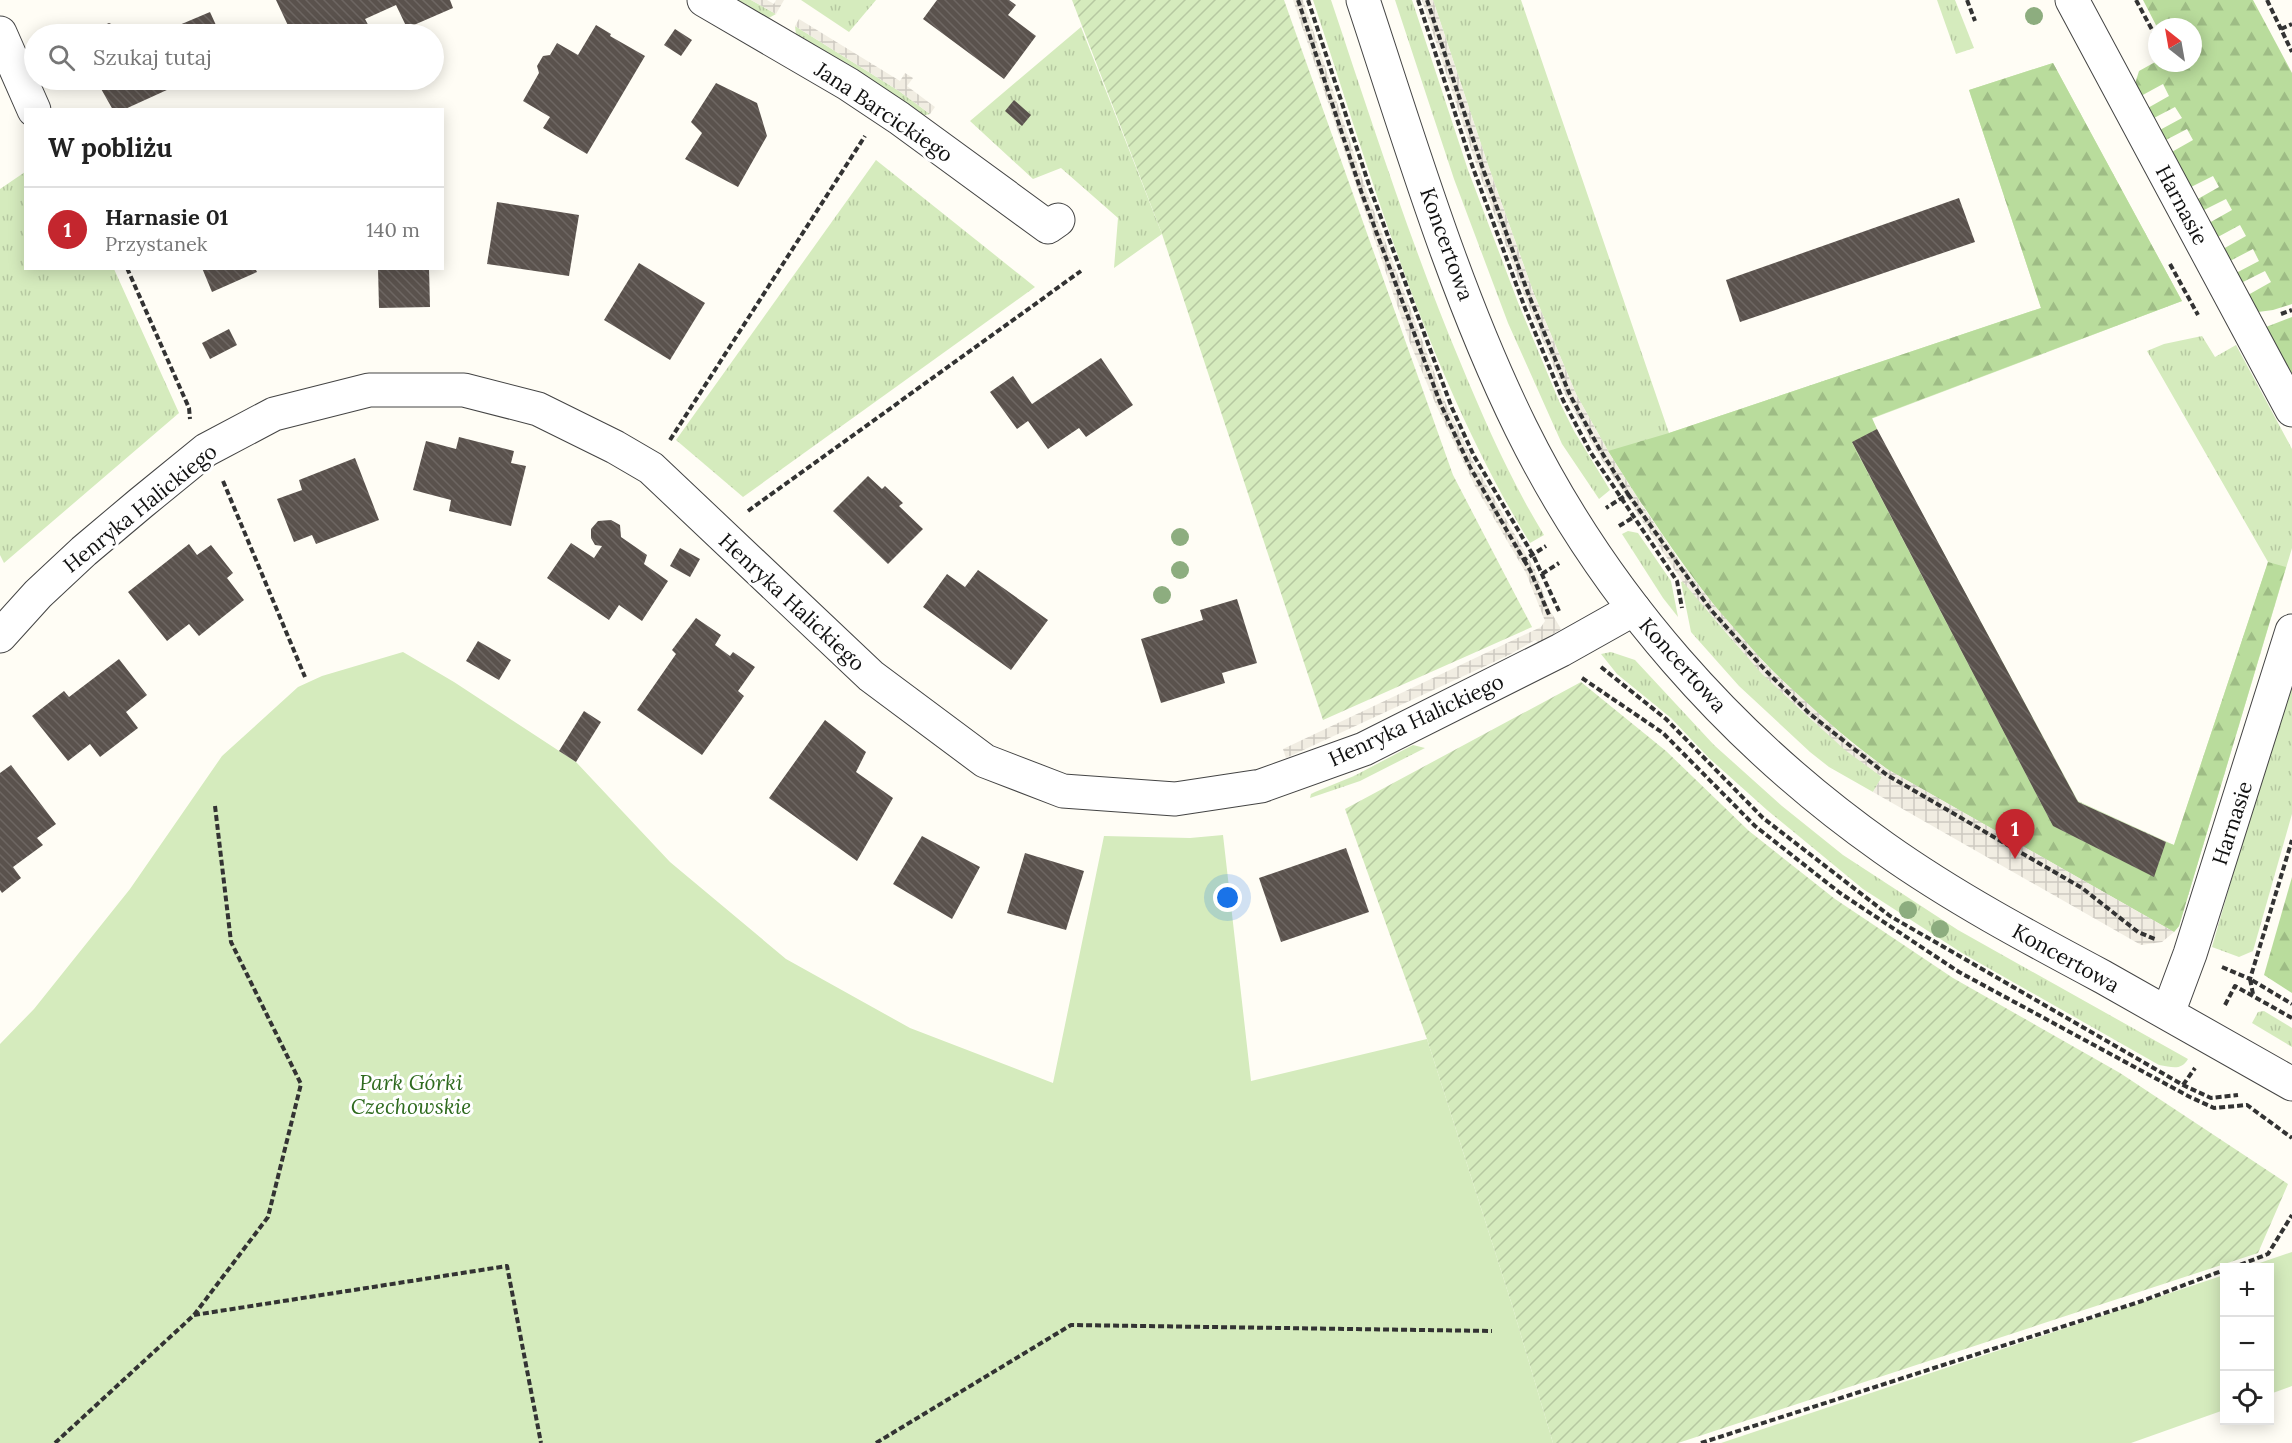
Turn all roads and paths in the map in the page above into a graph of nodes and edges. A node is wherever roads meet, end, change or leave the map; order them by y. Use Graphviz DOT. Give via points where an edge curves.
graph roads {
  1 [pos="704,0"];
  2 [pos="1308,0"];
  3 [pos="1363,0"];
  4 [pos="1418,0"];
  5 [pos="1967,0"];
  6 [pos="2072,0"];
  7 [pos="2136,0"];
  8 [pos="2267,0"];
  9 [pos="1975,21"];
  10 [pos="2148,22"];
  11 [pos="2292,24"];
  12 [pos="2281,29"];
  13 [pos="0,33"];
  14 [pos="2292,52"];
  15 [pos="24,87"];
  16 [pos="25,90"];
  17 [pos="33,108"];
  18 [pos="869,130"];
  19 [pos="1058,220"];
  20 [pos="128,270"];
  21 [pos="1081,271"];
  22 [pos="2292,410"];
  23 [pos="191,425"];
  24 [pos="651,468"];
  25 [pos="219,472"];
  26 [pos="1629,494"];
  27 [pos="743,514"];
  28 [pos="1634,517"];
  29 [pos="1524,560"];
  30 [pos="1542,574"];
  31 [pos="1634,609"];
  32 [pos="1552,623"];
  33 [pos="2292,631"];
  34 [pos="0,636"];
  35 [pos="1578,675"];
  36 [pos="305,677"];
  37 [pos="215,806"];
  38 [pos="2292,840"];
  39 [pos="2190,954"];
  40 [pos="2250,979"];
  41 [pos="2254,995"];
  42 [pos="2292,1004"];
  43 [pos="2168,1013"];
  44 [pos="2292,1084"];
  45 [pos="2292,1138"];
  46 [pos="2292,1215"];
  47 [pos="2245,1263"];
  48 [pos="2220,1272"];
  49 [pos="194,1315"];
  50 [pos="1492,1331"];
  51 [pos="55,1443"];
  52 [pos="541,1443"];
  53 [pos="876,1443"];
  54 [pos="1701,1443"];
  1 -- 19 [label="street, Jana Barcickiego" via="848,84 1048,227"];
  2 -- 30 [label="path" via="1370,188 1452,408 1474,456"];
  3 -- 31 [label="street, Koncertowa" via="1419,170 1502,386 1562,503"];
  4 -- 28 [label="path" via="1473,168 1543,353 1591,453"];
  5 -- 9 [label="path"];
  6 -- 22 [label="street, Harnasie"];
  7 -- 10 [label="path"];
  8 -- 12 [label="path"];
  11 -- 12 [label="path"];
  12 -- 14 [label="path"];
  13 -- 15 [label="street"];
  16 -- 17 [label="street"];
  18 -- 24 [label="path"];
  20 -- 23 [label="path" via="189,408"];
  21 -- 27 [label="path"];
  24 -- 31 [label="street, Henryka Halickiego" via="871,676 985,761 1063,791 1175,799 1262,786 1364,749"];
  24 -- 34 [label="street, Henryka Halickiego" via="538,409 464,390 369,390 274,414 206,450 84,550"];
  25 -- 36 [label="path"];
  26 -- 39 [label="path" via="1711,610 1766,671 1825,727 1887,775 2082,888 2138,932"];
  29 -- 32 [label="path"];
  31 -- 43 [label="street, Koncertowa" via="1674,659 1754,742 1848,821 1928,878"];
  33 -- 39 [label="street, Harnasie"];
  35 -- 45 [label="path" via="1664,734 1755,826 1806,866 1959,972 2190,1097 2214,1108 2247,1105"];
  37 -- 49 [label="path" via="231,942 301,1084 268,1218"];
  38 -- 40 [label="path"];
  39 -- 40 [label="path"];
  39 -- 43 [label="street, Harnasie"];
  40 -- 41 [label="path"];
  40 -- 42 [label="path"];
  43 -- 44 [label="street, Koncertowa"];
  46 -- 47 [label="path" via="2268,1254"];
  48 -- 54 [label="path" via="2142,1301"];
  49 -- 51 [label="path"];
  49 -- 52 [label="path" via="507,1266"];
  50 -- 53 [label="path" via="1071,1325"];
}
